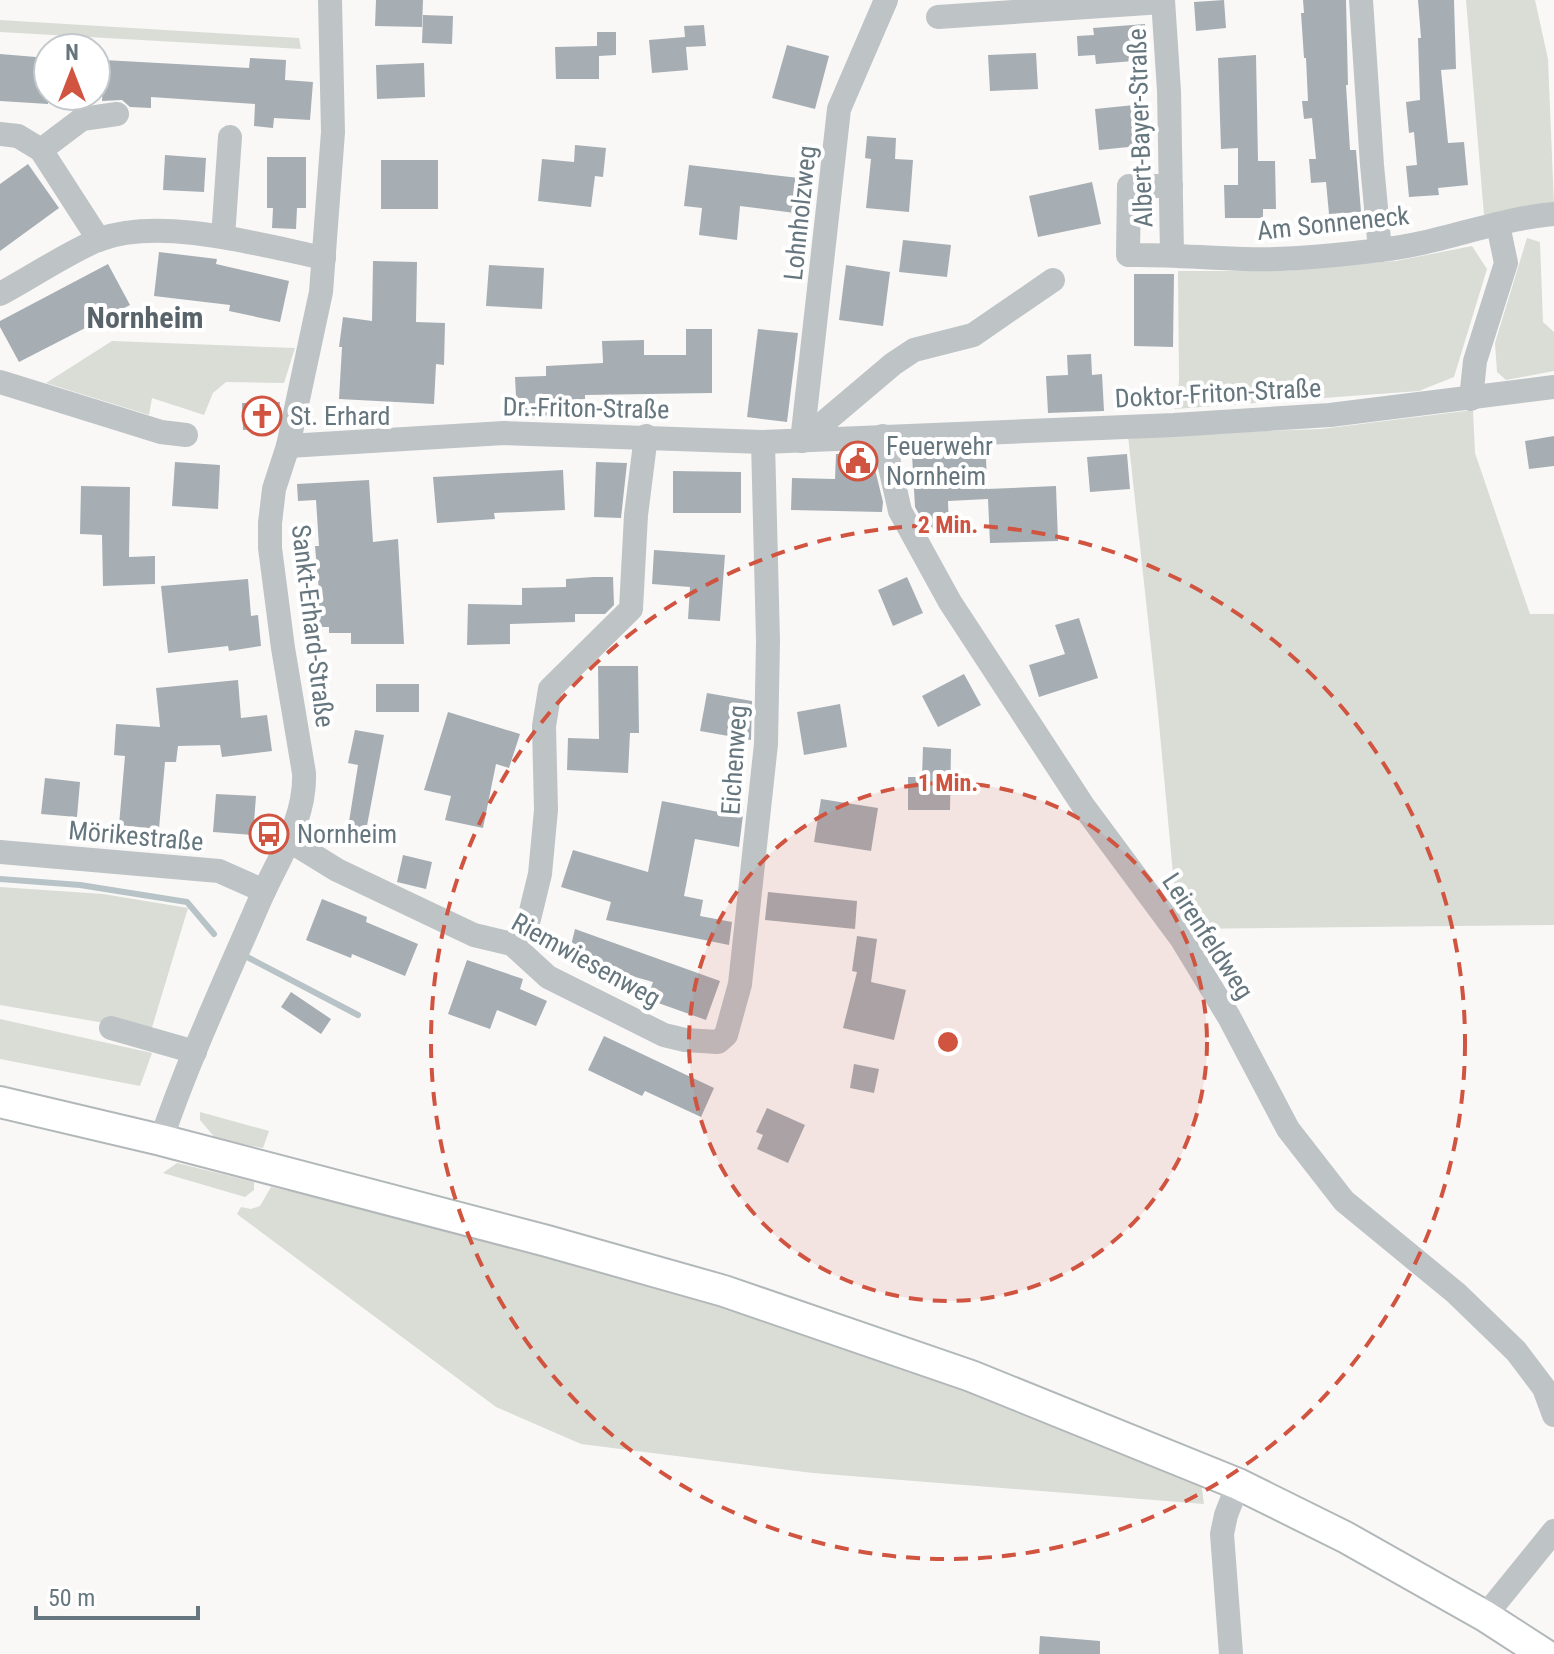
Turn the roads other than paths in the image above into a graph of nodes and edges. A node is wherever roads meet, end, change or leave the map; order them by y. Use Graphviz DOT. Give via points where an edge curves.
graph roads {
  1 [pos="330,0"];
  2 [pos="886,0"];
  3 [pos="1361,0"];
  4 [pos="1163,1"];
  5 [pos="938,17"];
  6 [pos="117,114"];
  7 [pos="0,134"];
  8 [pos="230,137"];
  9 [pos="41,150"];
  10 [pos="1171,186"];
  11 [pos="1554,214"];
  12 [pos="1498,225"];
  13 [pos="223,237"];
  14 [pos="99,240"];
  15 [pos="1380,250"];
  16 [pos="1172,254"];
  17 [pos="324,258"];
  18 [pos="1053,280"];
  19 [pos="0,294"];
  20 [pos="0,382"];
  21 [pos="1554,387"];
  22 [pos="1471,399"];
  23 [pos="186,435"];
  24 [pos="646,436"];
  25 [pos="883,436"];
  26 [pos="802,441"];
  27 [pos="763,442"];
  28 [pos="288,446"];
  29 [pos="290,841"];
  30 [pos="0,852"];
  31 [pos="264,891"];
  32 [pos="512,944"];
  33 [pos="111,1028"];
  34 [pos="685,1040"];
  35 [pos="195,1052"];
  36 [pos="0,1102"];
  37 [pos="161,1140"];
  38 [pos="1554,1415"];
  39 [pos="1238,1484"];
  40 [pos="1554,1531"];
  41 [pos="1485,1616"];
  42 [pos="1231,1654"];
  43 [pos="1544,1654"];
  1 -- 17 [label="street, Sankt-Erhard-Straße" via="333,132"];
  2 -- 26 [label="street, Lohnholzweg" via="839,109"];
  3 -- 15 [label="street"];
  4 -- 5 [label="street"];
  4 -- 10 [label="street, Albert-Bayer-Straße"];
  6 -- 9 [label="street" via="82,119"];
  7 -- 9 [label="street" via="18,136"];
  8 -- 13 [label="street"];
  9 -- 14 [label="street"];
  10 -- 16 [label="street, Albert-Bayer-Straße"];
  10 -- 16 [label="street, Am Sonneneck" via="1129,186 1128,255"];
  11 -- 12 [label="street, Am Sonneneck"];
  12 -- 15 [label="street, Am Sonneneck"];
  12 -- 22 [label="street" via="1506,263 1475,361"];
  13 -- 14 [label="street" via="158,229"];
  13 -- 17 [label="street"];
  14 -- 19 [label="street"];
  15 -- 16 [label="street, Am Sonneneck" via="1247,260"];
  17 -- 28 [label="street, Sankt-Erhard-Straße"];
  18 -- 26 [label="street" via="973,335 914,350"];
  20 -- 23 [label="street"];
  21 -- 22 [label="street, Doktor-Friton-Straße"];
  22 -- 25 [label="street, Doktor-Friton-Straße" via="1174,425"];
  24 -- 27 [label="street, Dr.-Friton-Straße"];
  24 -- 28 [label="street, Dr.-Friton-Straße" via="504,433"];
  24 -- 32 [label="street" via="631,609 550,689 540,874 529,919"];
  25 -- 26 [label="street, Dr.-Friton-Straße"];
  25 -- 38 [label="street, Leirenfeldweg" via="900,511 950,602 1084,807 1181,938 1288,1129 1344,1201 1456,1293 1516,1351 1544,1388"];
  26 -- 27 [label="street, Dr.-Friton-Straße"];
  27 -- 34 [label="street, Eichenweg" via="766,744 740,984 726,1035 718,1042"];
  28 -- 29 [label="street, Sankt-Erhard-Straße" via="274,489 270,548 304,773"];
  29 -- 31 [label="street, Sankt-Erhard-Straße"];
  29 -- 32 [label="street, Riemwiesenweg" via="337,870 474,935"];
  30 -- 31 [label="street, Mörikestraße" via="219,871"];
  31 -- 35 [label="street, Sankt-Erhard-Straße"];
  32 -- 34 [label="street, Riemwiesenweg" via="548,977 664,1035"];
  33 -- 35 [label="street"];
  35 -- 37 [label="street, Sankt-Erhard-Straße"];
  36 -- 37 [label="main road"];
  37 -- 39 [label="main road" via="724,1291 971,1376"];
  39 -- 41 [label="main road"];
  39 -- 42 [label="street" via="1222,1534"];
  40 -- 41 [label="street"];
  41 -- 43 [label="main road"];
}
